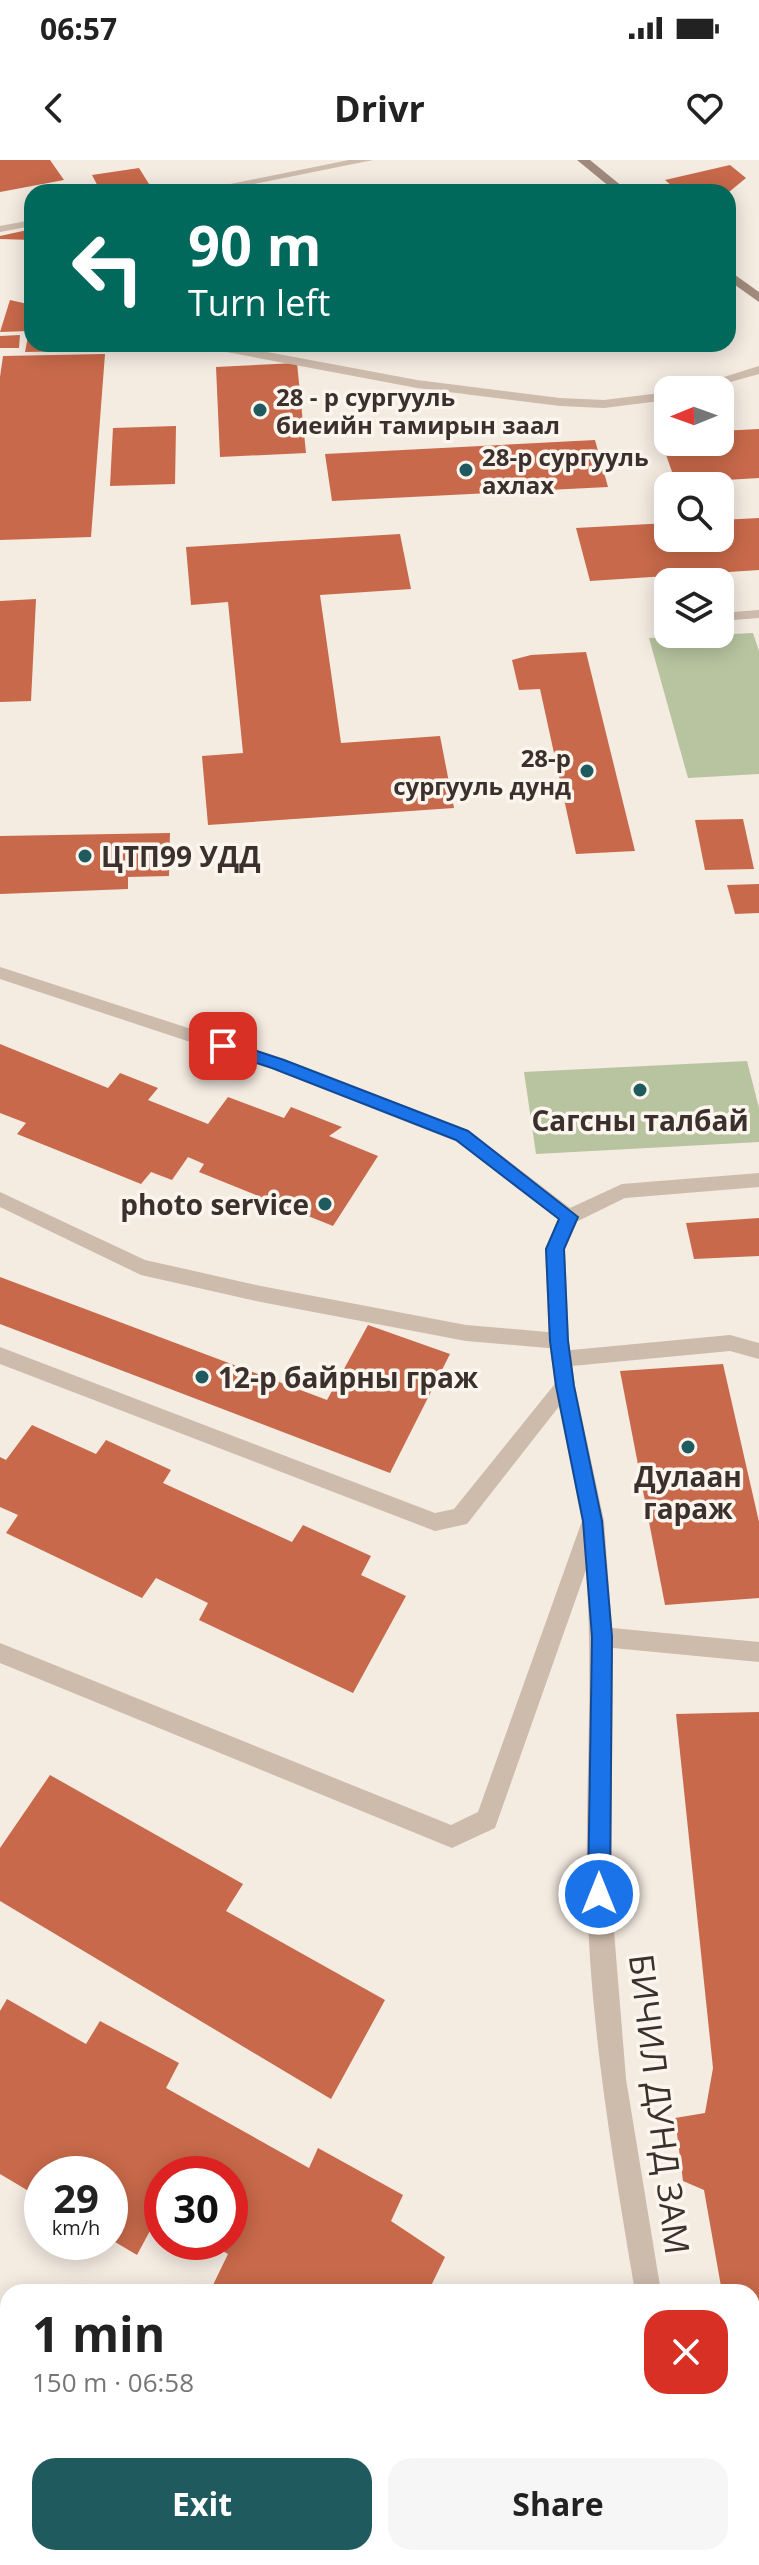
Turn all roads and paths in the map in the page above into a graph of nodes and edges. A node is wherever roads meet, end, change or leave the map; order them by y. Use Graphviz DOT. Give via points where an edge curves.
graph roads {
  1 [pos="367,160"];
  2 [pos="583,160"];
  3 [pos="240,184"];
  4 [pos="612,184"];
  5 [pos="24,224"];
  6 [pos="0,229"];
  7 [pos="736,280"];
  8 [pos="759,298"];
  9 [pos="247,352"];
  10 [pos="759,370"];
  11 [pos="734,377"];
  12 [pos="654,398"];
  13 [pos="759,614"];
  14 [pos="734,616"];
  15 [pos="0,973"];
  16 [pos="759,1180"];
  17 [pos="0,1199"];
  18 [pos="569,1217"];
  19 [pos="560,1350"];
  20 [pos="759,1351"];
  21 [pos="0,1355"];
  22 [pos="565,1386"];
  23 [pos="593,1521"];
  24 [pos="602,1637"];
  25 [pos="759,1652"];
  26 [pos="0,1653"];
  27 [pos="647,2284"];
  1 -- 3 [label="street"];
  2 -- 4 [label="street"];
  5 -- 6 [label="street"];
  7 -- 8 [label="street"];
  9 -- 12 [label="street" via="417,384 560,402"];
  10 -- 11 [label="street"];
  13 -- 14 [label="street"];
  15 -- 18 [label="street" via="278,1064 462,1135"];
  16 -- 18 [label="street" via="622,1191"];
  17 -- 19 [label="street" via="141,1267"];
  18 -- 19 [label="street, БИЧИЛ ДУНД ЗАМ" via="555,1249"];
  19 -- 20 [label="street" via="730,1343"];
  19 -- 22 [label="street, БИЧИЛ ДУНД ЗАМ"];
  21 -- 22 [label="street" via="435,1522 460,1517"];
  22 -- 23 [label="street, БИЧИЛ ДУНД ЗАМ"];
  23 -- 24 [label="street, БИЧИЛ ДУНД ЗАМ"];
  23 -- 26 [label="street" via="487,1820 452,1837"];
  24 -- 25 [label="street"];
  24 -- 27 [label="street, БИЧИЛ ДУНД ЗАМ" via="599,1894 613,2079"];
}
